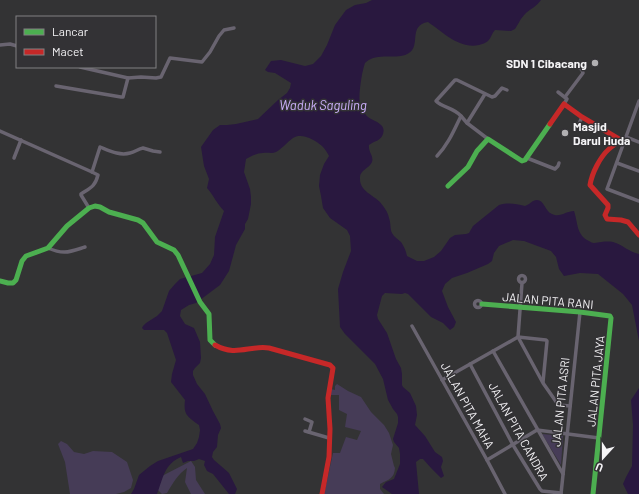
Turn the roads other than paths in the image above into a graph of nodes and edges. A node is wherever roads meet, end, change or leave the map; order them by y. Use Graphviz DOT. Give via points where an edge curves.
graph roads {
  1 [pos="234,28"];
  2 [pos="0,45"];
  3 [pos="16,46"];
  4 [pos="575,64"];
  5 [pos="84,68"];
  6 [pos="128,78"];
  7 [pos="56,86"];
  8 [pos="507,90"];
  9 [pos="558,92"];
  10 [pos="484,94"];
  11 [pos="565,97"];
  12 [pos="639,102"];
  13 [pos="564,104"];
  14 [pos="634,115"];
  15 [pos="461,116"];
  16 [pos="582,117"];
  17 [pos="639,117"];
  18 [pos="467,123"];
  19 [pos="579,124"];
  20 [pos="0,131"];
  21 [pos="626,137"];
  22 [pos="488,138"];
  23 [pos="21,140"];
  24 [pos="639,142"];
  25 [pos="160,152"];
  26 [pos="437,156"];
  27 [pos="14,158"];
  28 [pos="527,158"];
  29 [pos="559,163"];
  30 [pos="617,163"];
  31 [pos="92,172"];
  32 [pos="639,172"];
  33 [pos="448,186"];
  34 [pos="639,201"];
  35 [pos="89,208"];
  36 [pos="639,235"];
  37 [pos="85,247"];
  38 [pos="48,248"];
  39 [pos="0,281"];
  40 [pos="522,283"];
  41 [pos="482,304"];
  42 [pos="521,307"];
  43 [pos="580,312"];
  44 [pos="611,318"];
  45 [pos="412,326"];
  46 [pos="518,338"];
  47 [pos="493,351"];
  48 [pos="470,364"];
  49 [pos="442,380"];
  50 [pos="543,382"];
  51 [pos="570,406"];
  52 [pos="306,419"];
  53 [pos="537,430"];
  54 [pos="305,431"];
  55 [pos="310,432"];
  56 [pos="567,434"];
  57 [pos="329,438"];
  58 [pos="599,438"];
  59 [pos="513,445"];
  60 [pos="487,460"];
  61 [pos="563,474"];
  62 [pos="322,494"];
  63 [pos="505,494"];
  64 [pos="561,494"];
  65 [pos="593,494"];
  1 -- 6 [label="street" via="224,30 202,62 170,58 161,77"];
  2 -- 3 [label="street"];
  4 -- 11 [label="street" via="583,71"];
  5 -- 6 [label="street"];
  6 -- 7 [label="street" via="122,97"];
  8 -- 10 [label="street" via="502,88 493,97"];
  9 -- 11 [label="street"];
  10 -- 15 [label="street" via="457,80 454,81 436,101"];
  10 -- 18 [label="street"];
  11 -- 13 [label="street" via="567,99"];
  12 -- 14 [label="street"];
  13 -- 16 [label="street"];
  13 -- 28 [label="street"];
  14 -- 17 [label="street"];
  14 -- 21 [label="street"];
  15 -- 18 [label="street"];
  15 -- 26 [label="street" via="448,142"];
  16 -- 19 [label="street"];
  16 -- 36 [label="street" via="619,139 618,143 607,150 590,185 608,205 606,219 628,222"];
  18 -- 22 [label="street"];
  20 -- 23 [label="street"];
  21 -- 24 [label="street"];
  21 -- 30 [label="street"];
  22 -- 28 [label="street" via="520,160"];
  22 -- 33 [label="street" via="468,168"];
  23 -- 27 [label="street"];
  23 -- 31 [label="street"];
  25 -- 31 [label="street" via="143,148 125,154 100,147"];
  28 -- 29 [label="street" via="555,169"];
  30 -- 32 [label="street"];
  30 -- 34 [label="street" via="607,189"];
  31 -- 35 [label="street" via="98,175 97,180 91,188 81,194"];
  35 -- 38 [label="street" via="67,226"];
  35 -- 57 [label="street" via="95,206 138,220 146,226 157,242 174,250 180,257 200,302 209,314 210,340 213,344 234,351 270,348 332,367 328,398"];
  37 -- 38 [label="street" via="67,253"];
  38 -- 39 [label="street" via="24,258 13,283"];
  40 -- 42 [label="street"];
  41 -- 42 [label="street, JALAN PITA RANI"];
  42 -- 43 [label="street, JALAN PITA RANI"];
  42 -- 46 [label="street"];
  43 -- 44 [label="street, JALAN PITA RANI" via="607,315"];
  43 -- 51 [label="street, JALAN PITA ASRI"];
  44 -- 58 [label="street, JALAN PITA JAYA"];
  45 -- 49 [label="street, JALAN PITA MAHA"];
  46 -- 47 [label="street"];
  46 -- 50 [label="street"];
  46 -- 50 [label="street" via="547,341"];
  47 -- 48 [label="street"];
  47 -- 53 [label="street"];
  48 -- 49 [label="street"];
  48 -- 59 [label="street, JALAN PITA CANDRA"];
  49 -- 60 [label="street, JALAN PITA MAHA"];
  50 -- 51 [label="street" via="558,404"];
  51 -- 56 [label="street, JALAN PITA ASRI"];
  52 -- 55 [label="street" via="312,422"];
  53 -- 56 [label="street"];
  53 -- 59 [label="street"];
  53 -- 61 [label="street"];
  54 -- 55 [label="street"];
  55 -- 57 [label="street"];
  56 -- 58 [label="street"];
  56 -- 61 [label="street, JALAN PITA ASRI"];
  57 -- 62 [label="street" via="329,457"];
  58 -- 65 [label="street, JALAN PITA JAYA"];
  59 -- 60 [label="street"];
  59 -- 64 [label="street, JALAN PITA CANDRA" via="540,489"];
  60 -- 63 [label="street, JALAN PITA MAHA"];
  61 -- 64 [label="street, JALAN PITA ASRI"];
}
